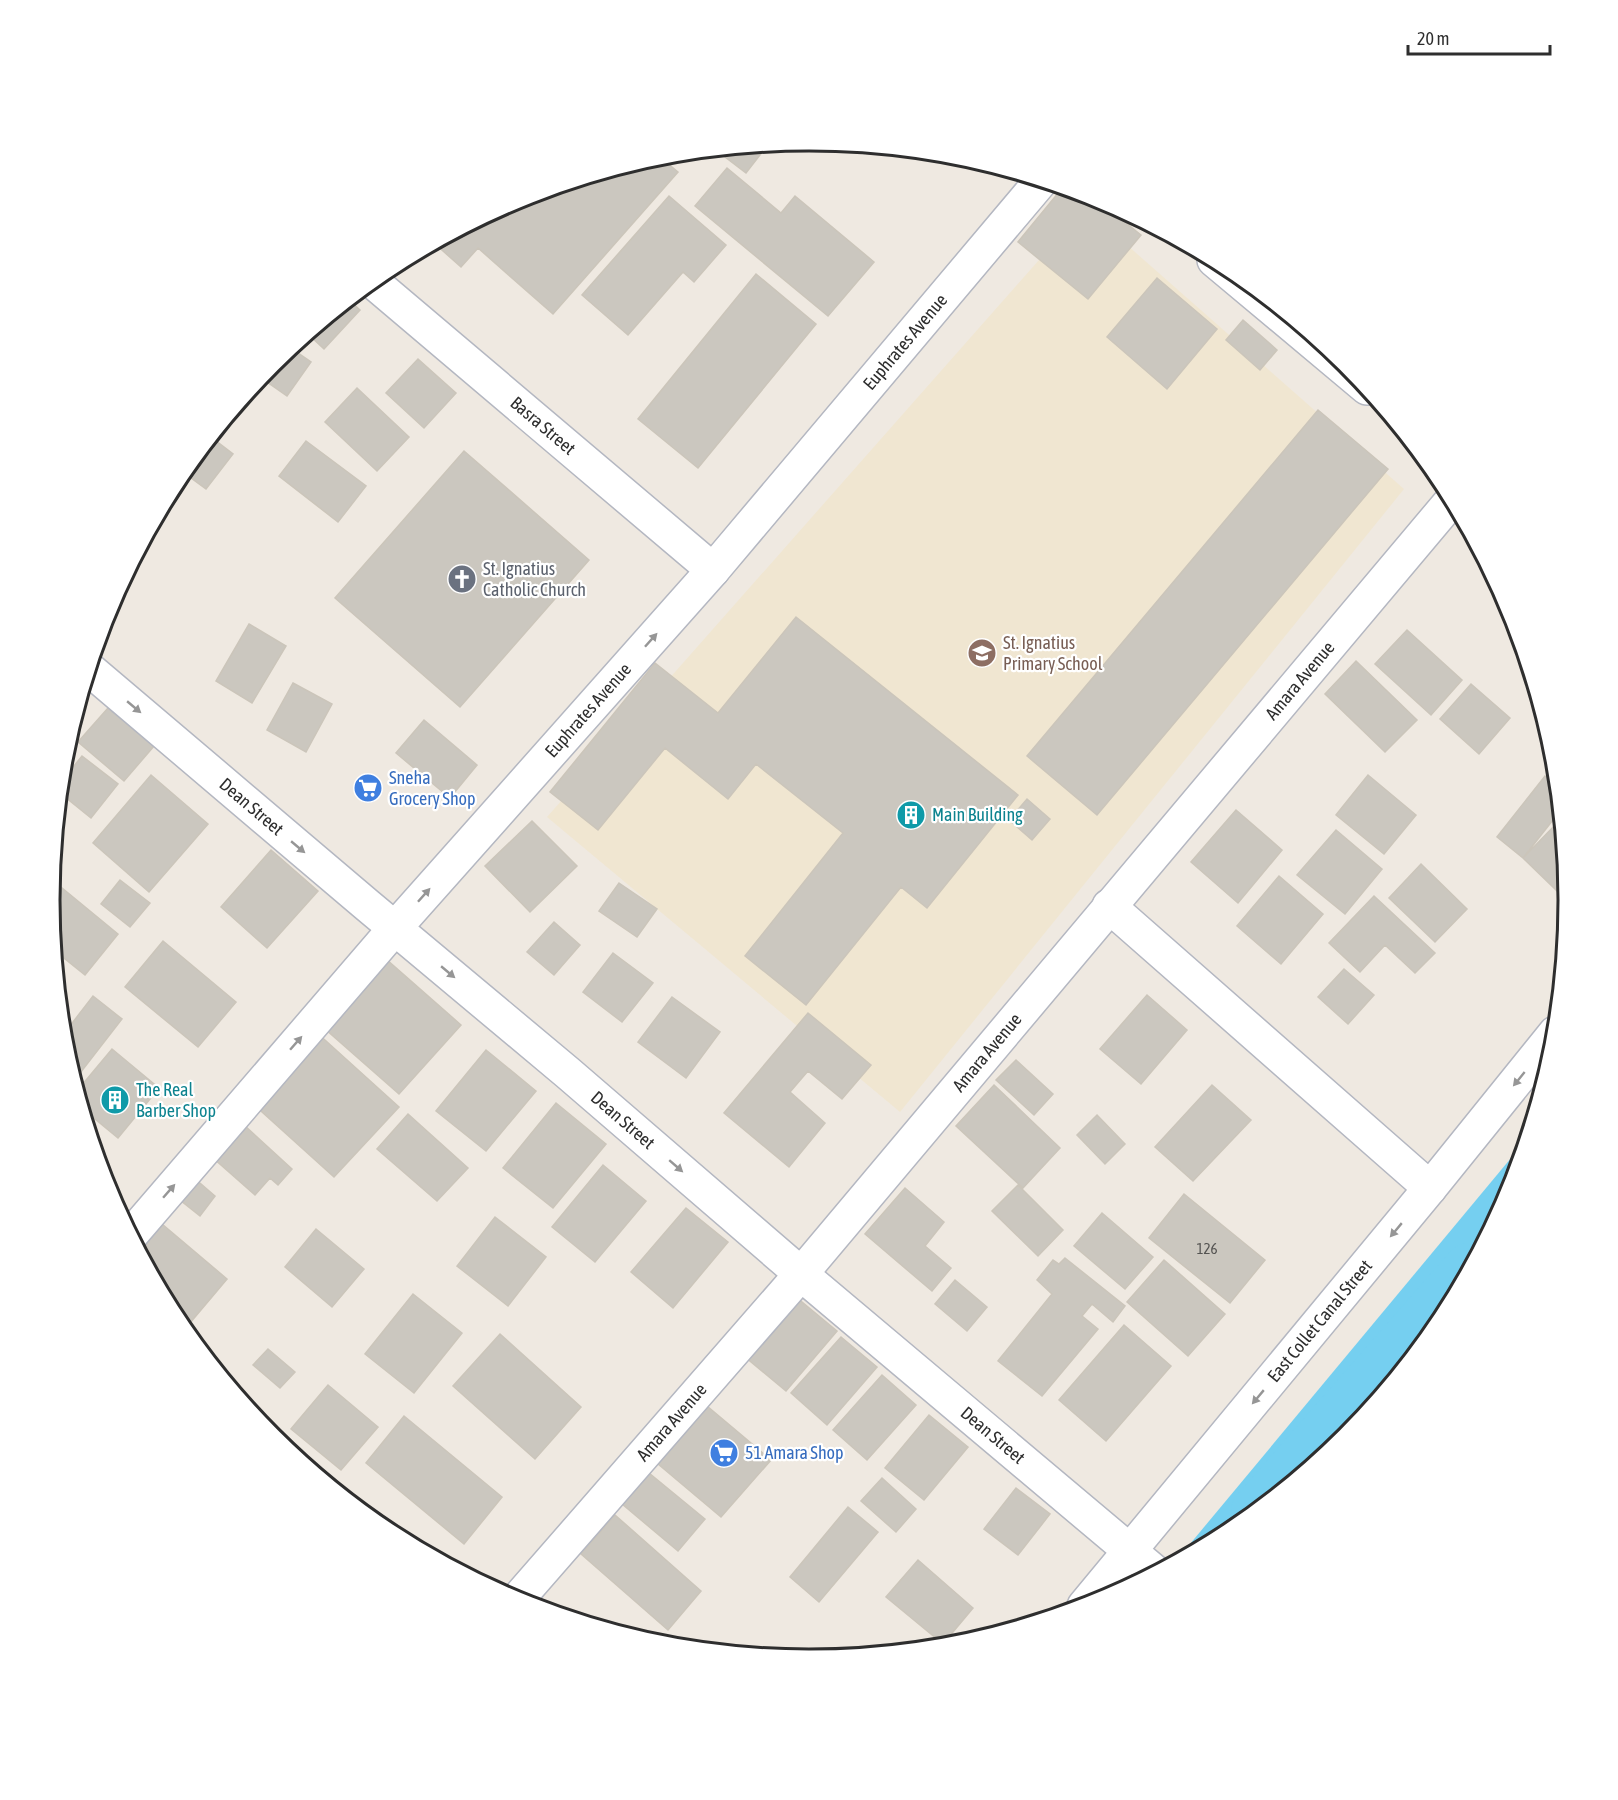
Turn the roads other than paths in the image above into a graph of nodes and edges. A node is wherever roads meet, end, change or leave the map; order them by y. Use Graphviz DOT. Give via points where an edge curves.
graph roads {
  1 [pos="1036,187"];
  2 [pos="379,287"];
  3 [pos="1446,507"];
  4 [pos="713,570"];
  5 [pos="95,674"];
  6 [pos="1109,906"];
  7 [pos="395,928"];
  8 [pos="1544,1047"];
  9 [pos="1430,1188"];
  10 [pos="136,1229"];
  11 [pos="801,1274"];
  12 [pos="1130,1551"];
  13 [pos="1149,1567"];
  14 [pos="1096,1592"];
  15 [pos="523,1593"];
  1 -- 4 [label="street, Euphrates Avenue"];
  2 -- 4 [label="street, Basra Street"];
  3 -- 6 [label="street, Amara Avenue"];
  7 -- 4 [label="street, Euphrates Avenue, one-way"];
  5 -- 7 [label="street, Dean Street, one-way"];
  6 -- 9 [label="street"];
  6 -- 11 [label="street, Amara Avenue"];
  10 -- 7 [label="street, Euphrates Avenue, one-way"];
  7 -- 11 [label="street, Dean Street, one-way"];
  8 -- 9 [label="street, East Collet Canal Street, one-way"];
  9 -- 12 [label="street, East Collet Canal Street, one-way"];
  11 -- 12 [label="street, Dean Street"];
  11 -- 15 [label="street, Amara Avenue"];
  12 -- 13 [label="street, Dean Street"];
  12 -- 14 [label="street, East Collet Canal Street"];
}
